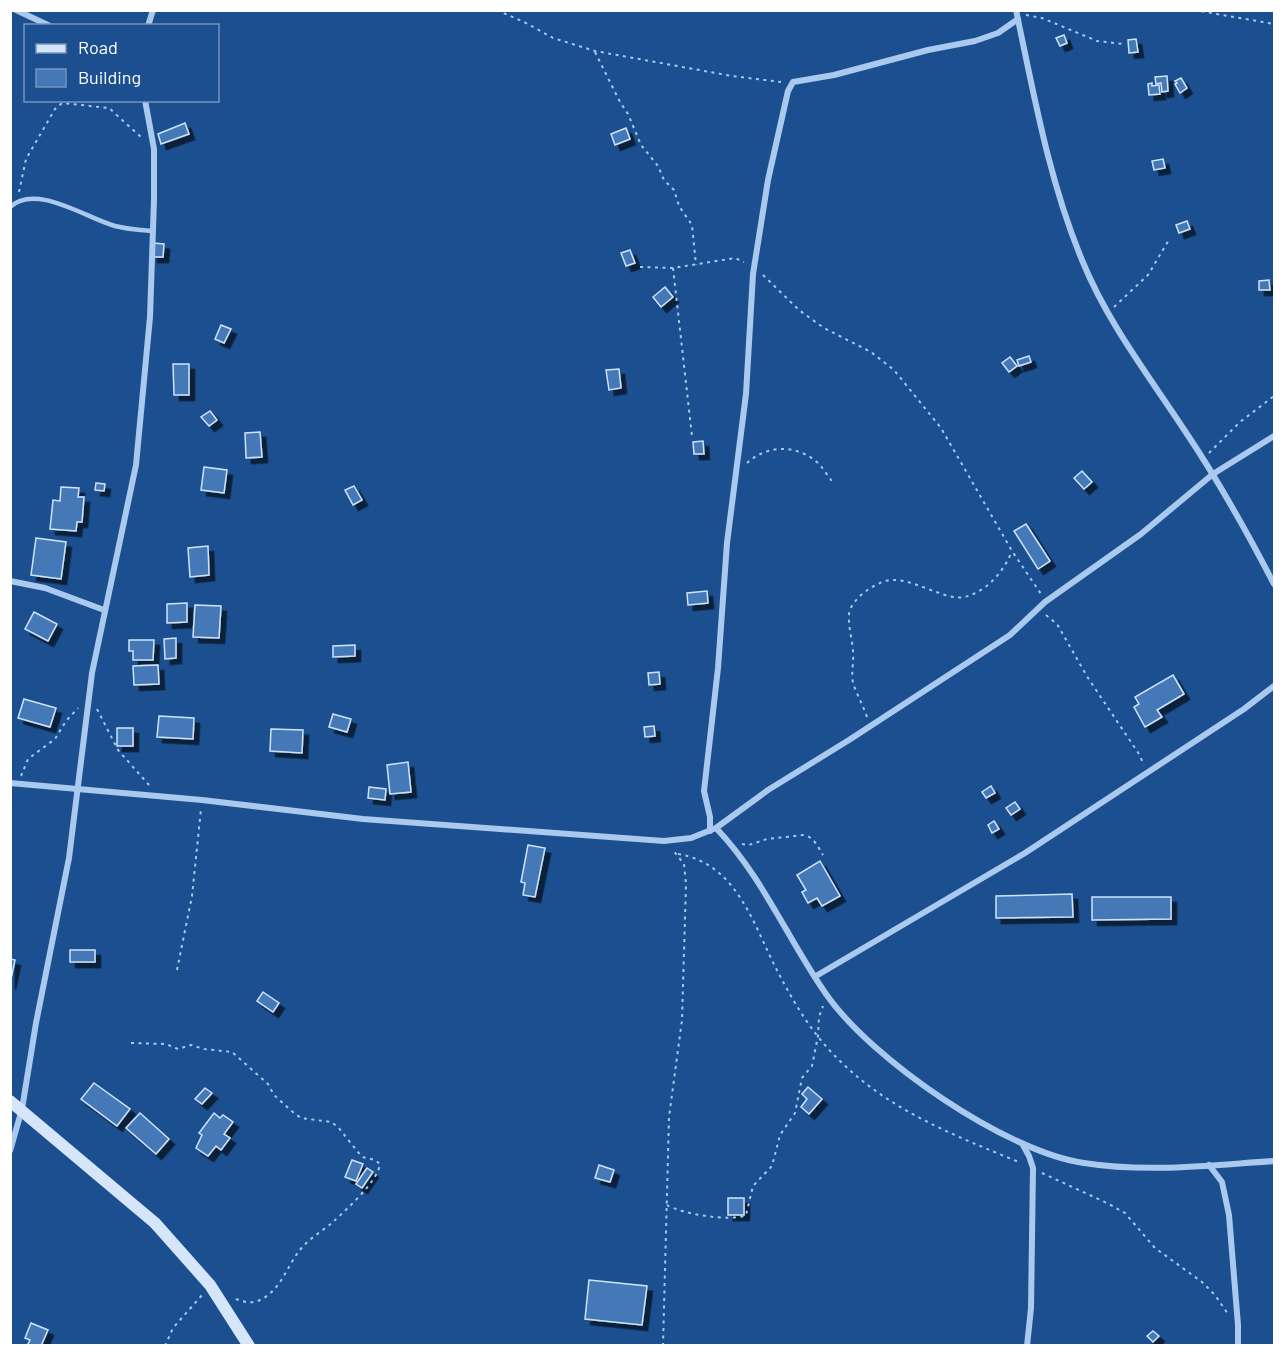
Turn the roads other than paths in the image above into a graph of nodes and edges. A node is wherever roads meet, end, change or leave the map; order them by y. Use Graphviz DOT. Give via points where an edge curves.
graph roads {
  1 [pos="16,10"];
  2 [pos="1017,14"];
  3 [pos="46,24"];
  4 [pos="145,102"];
  5 [pos="10,207"];
  6 [pos="152,231"];
  7 [pos="1275,436"];
  8 [pos="1213,474"];
  9 [pos="10,582"];
  10 [pos="1275,584"];
  11 [pos="104,610"];
  12 [pos="1275,686"];
  13 [pos="14,783"];
  14 [pos="77,790"];
  15 [pos="713,830"];
  16 [pos="816,976"];
  17 [pos="10,1101"];
  18 [pos="22,1109"];
  19 [pos="1023,1144"];
  20 [pos="10,1151"];
  21 [pos="1275,1161"];
  22 [pos="1209,1165"];
  23 [pos="249,1346"];
  24 [pos="1027,1346"];
  25 [pos="1238,1346"];
  1 -- 3 [label="street"];
  2 -- 8 [label="street" via="1060,202 1083,262 1108,313"];
  2 -- 15 [label="street" via="998,33 975,41 793,82 788,91 753,270 746,394 727,543 704,790"];
  4 -- 6 [label="street" via="154,150"];
  5 -- 6 [label="lane" via="17,201 42,198 116,226"];
  6 -- 11 [label="street" via="150,317 136,465"];
  7 -- 8 [label="street"];
  8 -- 10 [label="street"];
  8 -- 15 [label="street" via="1141,534 1045,602 1010,635 768,790"];
  9 -- 11 [label="street" via="45,588"];
  11 -- 14 [label="street"];
  12 -- 16 [label="street" via="1025,853"];
  13 -- 14 [label="street"];
  14 -- 15 [label="street" via="363,819 664,841"];
  14 -- 18 [label="street" via="69,858"];
  15 -- 16 [label="street" via="731,843 754,875"];
  16 -- 19 [label="street" via="842,1013 891,1062 949,1102"];
  17 -- 18 [label="main road"];
  18 -- 20 [label="street"];
  18 -- 23 [label="main road" via="155,1223 210,1285"];
  19 -- 22 [label="street" via="1082,1163 1129,1168"];
  19 -- 24 [label="street" via="1033,1168"];
  21 -- 22 [label="street"];
  22 -- 25 [label="street" via="1222,1182 1229,1215"];
}
